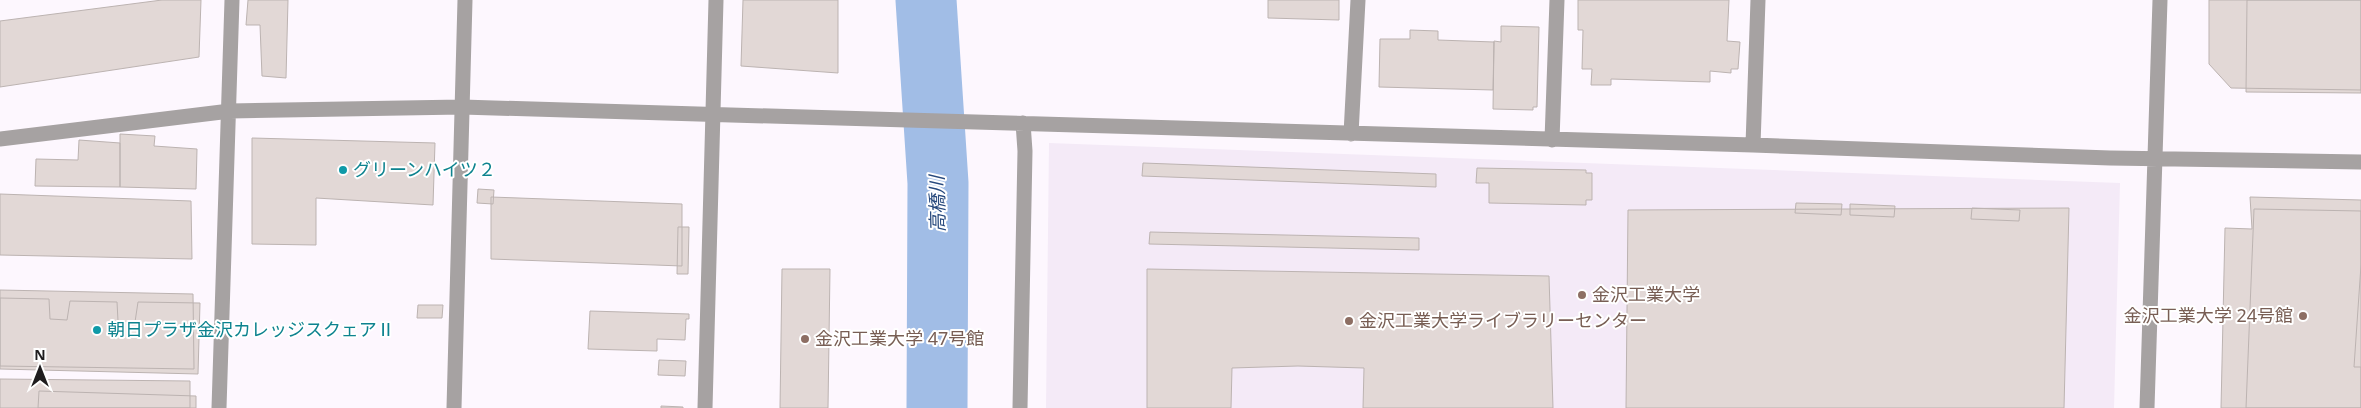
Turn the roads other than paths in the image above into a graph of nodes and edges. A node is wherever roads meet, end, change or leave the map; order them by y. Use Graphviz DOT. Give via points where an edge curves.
graph roads {
  1 [pos="232,0"];
  2 [pos="465,0"];
  3 [pos="716,0"];
  4 [pos="1358,0"];
  5 [pos="1557,0"];
  6 [pos="1758,0"];
  7 [pos="2160,0"];
  8 [pos="462,107"];
  9 [pos="230,111"];
  10 [pos="712,115"];
  11 [pos="1023,123"];
  12 [pos="1351,134"];
  13 [pos="0,139"];
  14 [pos="1552,140"];
  15 [pos="1753,145"];
  16 [pos="2156,159"];
  17 [pos="2361,162"];
  18 [pos="219,408"];
  19 [pos="454,408"];
  20 [pos="705,408"];
  21 [pos="1020,408"];
  22 [pos="2147,408"];
  1 -- 9 [label="street"];
  2 -- 8 [label="street"];
  3 -- 10 [label="street"];
  4 -- 12 [label="street"];
  5 -- 14 [label="street"];
  6 -- 15 [label="street"];
  7 -- 16 [label="street"];
  8 -- 9 [label="street"];
  8 -- 10 [label="street"];
  8 -- 19 [label="street"];
  9 -- 13 [label="street"];
  9 -- 18 [label="street"];
  10 -- 11 [label="street"];
  10 -- 20 [label="street"];
  11 -- 12 [label="street"];
  11 -- 21 [label="street" via="1026,151"];
  12 -- 14 [label="street"];
  14 -- 15 [label="street"];
  15 -- 16 [label="street"];
  16 -- 17 [label="street"];
  16 -- 22 [label="street"];
}
